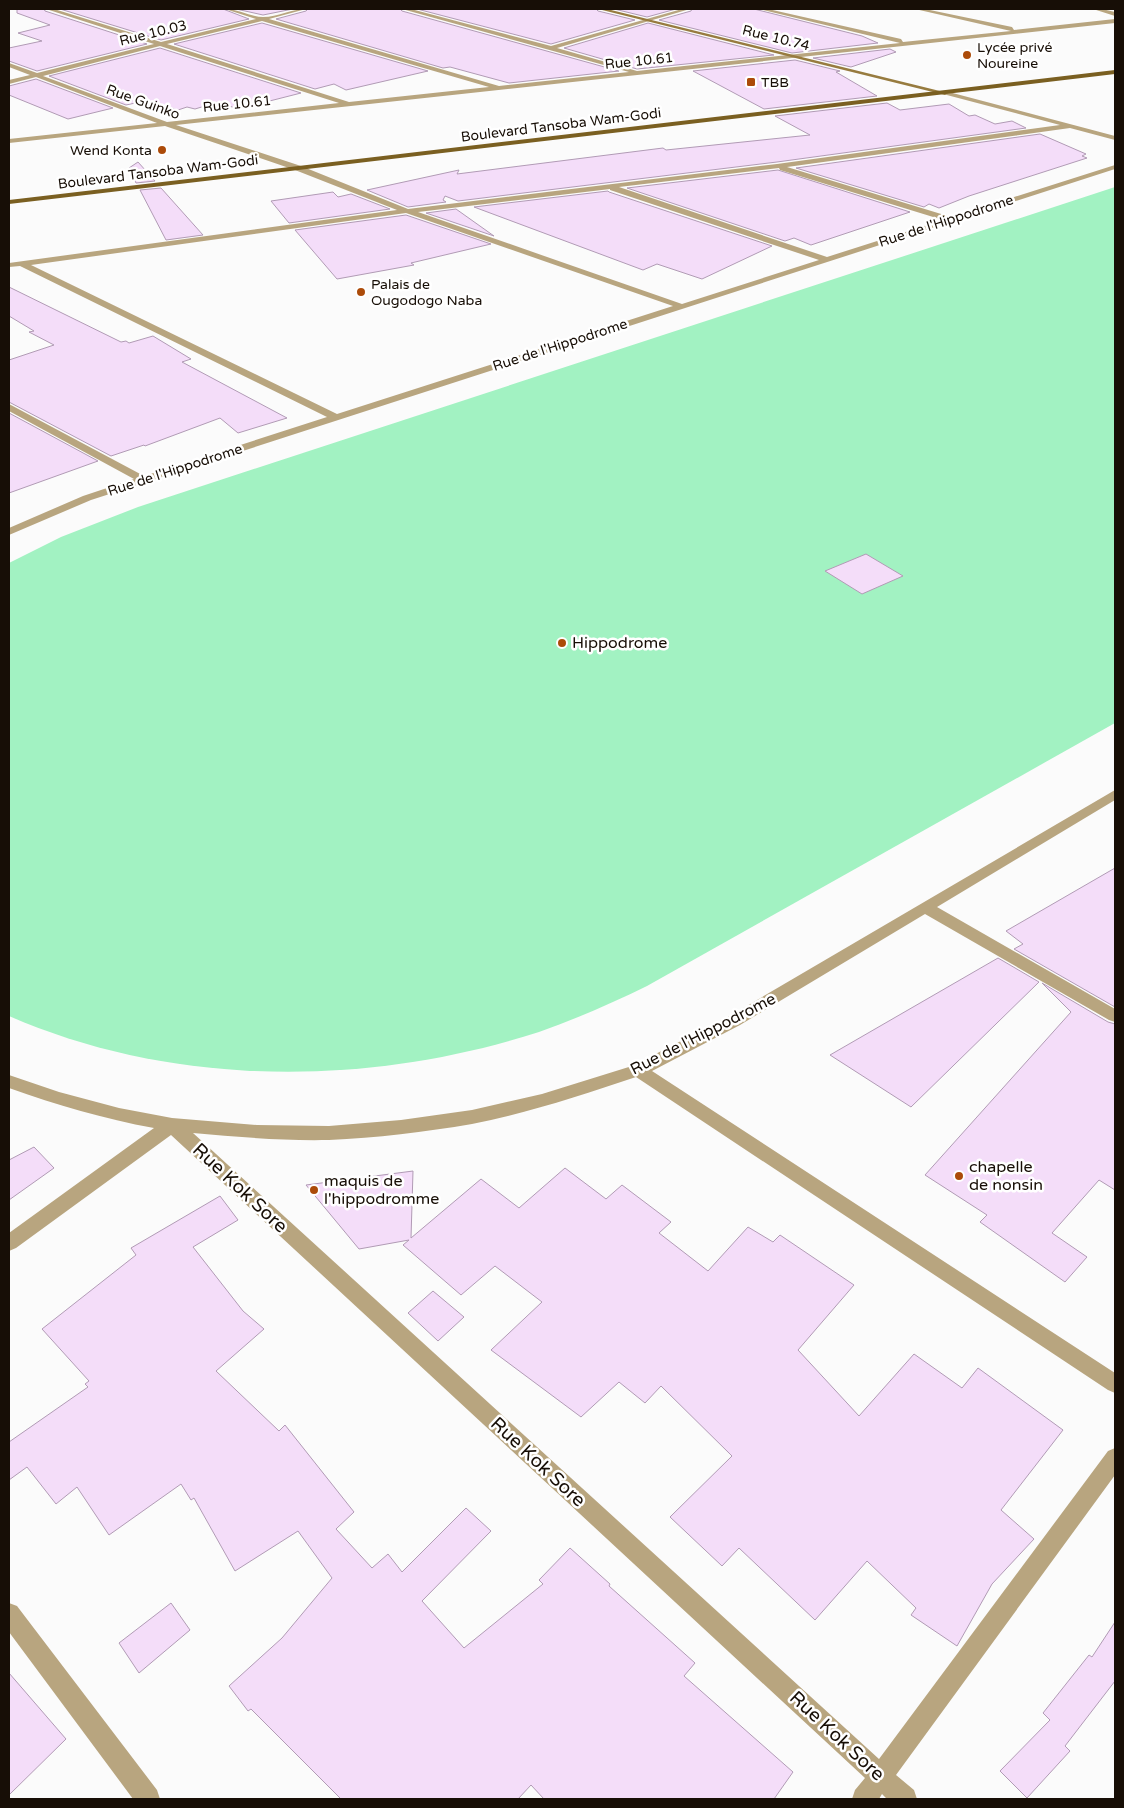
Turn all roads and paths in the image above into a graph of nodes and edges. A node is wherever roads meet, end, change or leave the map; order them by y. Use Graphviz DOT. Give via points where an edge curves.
graph roads {
  1 [pos="49,9"];
  2 [pos="228,9"];
  3 [pos="303,9"];
  4 [pos="405,9"];
  5 [pos="600,9"];
  6 [pos="687,9"];
  7 [pos="762,9"];
  8 [pos="918,9"];
  9 [pos="1096,9"];
  10 [pos="1115,14"];
  11 [pos="262,19"];
  12 [pos="649,20"];
  13 [pos="1115,21"];
  14 [pos="1026,32"];
  15 [pos="161,44"];
  16 [pos="912,44"];
  17 [pos="551,48"];
  18 [pos="798,56"];
  19 [pos="1115,64"];
  20 [pos="9,65"];
  21 [pos="1115,72"];
  22 [pos="642,73"];
  23 [pos="36,75"];
  24 [pos="9,82"];
  25 [pos="922,87"];
  26 [pos="502,88"];
  27 [pos="945,93"];
  28 [pos="352,105"];
  29 [pos="166,124"];
  30 [pos="1071,126"];
  31 [pos="1115,138"];
  32 [pos="9,141"];
  33 [pos="425,145"];
  34 [pos="406,147"];
  35 [pos="396,148"];
  36 [pos="276,162"];
  37 [pos="297,164"];
  38 [pos="777,166"];
  39 [pos="1115,167"];
  40 [pos="609,187"];
  41 [pos="9,193"];
  42 [pos="9,202"];
  43 [pos="407,211"];
  44 [pos="948,219"];
  45 [pos="825,260"];
  46 [pos="21,263"];
  47 [pos="9,265"];
  48 [pos="680,306"];
  49 [pos="9,406"];
  50 [pos="336,418"];
  51 [pos="143,480"];
  52 [pos="9,532"];
  53 [pos="1115,794"];
  54 [pos="925,907"];
  55 [pos="1115,1016"];
  56 [pos="638,1070"];
  57 [pos="9,1081"];
  58 [pos="172,1125"];
  59 [pos="9,1244"];
  60 [pos="1115,1384"];
  61 [pos="1115,1458"];
  62 [pos="9,1614"];
  63 [pos="881,1777"];
  64 [pos="148,1799"];
  65 [pos="864,1799"];
  66 [pos="905,1799"];
  1 -- 15 [label="street"];
  2 -- 11 [label="street"];
  3 -- 11 [label="street, Rue 10.03"];
  4 -- 17 [label="street"];
  5 -- 12 [label="main road, Rue 10.74"];
  6 -- 12 [label="street"];
  7 -- 16 [label="street"];
  8 -- 14 [label="street"];
  9 -- 10 [label="street"];
  11 -- 15 [label="street, Rue 10.03"];
  11 -- 26 [label="street"];
  12 -- 17 [label="street"];
  12 -- 18 [label="main road, Rue 10.74"];
  13 -- 14 [label="street, Rue 10.61"];
  14 -- 16 [label="street, Rue 10.61"];
  15 -- 23 [label="street, Rue 10.03"];
  15 -- 28 [label="street"];
  16 -- 18 [label="street, Rue 10.61"];
  17 -- 22 [label="street"];
  18 -- 22 [label="street, Rue 10.61"];
  18 -- 25 [label="main road, Rue 10.74"];
  19 -- 25 [label="main road, Boulevard Tansoba Wam-Godi"];
  20 -- 23 [label="street, Rue Guinko"];
  21 -- 27 [label="main road, Boulevard Tansoba Wam-Godi"];
  22 -- 26 [label="street, Rue 10.61"];
  23 -- 24 [label="street, Rue 10.03"];
  23 -- 29 [label="street, Rue Guinko"];
  25 -- 27 [label="main road, Rue 10.74"];
  25 -- 33 [label="main road, Boulevard Tansoba Wam-Godi"];
  26 -- 28 [label="street, Rue 10.61"];
  27 -- 30 [label="street"];
  27 -- 37 [label="main road, Boulevard Tansoba Wam-Godi"];
  28 -- 29 [label="street, Rue 10.61"];
  29 -- 32 [label="street, Rue 10.61"];
  29 -- 36 [label="street, Rue Guinko"];
  30 -- 31 [label="street"];
  30 -- 38 [label="street"];
  34 -- 35 [label="main road"];
  36 -- 37 [label="street, Rue Guinko"];
  36 -- 41 [label="main road, Boulevard Tansoba Wam-Godi"];
  37 -- 42 [label="main road, Boulevard Tansoba Wam-Godi"];
  37 -- 43 [label="street, Rue Guinko"];
  38 -- 40 [label="street"];
  38 -- 44 [label="street"];
  39 -- 44 [label="street, Rue de l'Hippodrome"];
  40 -- 43 [label="street"];
  40 -- 45 [label="street"];
  43 -- 46 [label="street"];
  43 -- 48 [label="street, Rue Guinko"];
  44 -- 45 [label="street, Rue de l'Hippodrome"];
  45 -- 48 [label="street, Rue de l'Hippodrome"];
  46 -- 47 [label="street"];
  46 -- 50 [label="street"];
  48 -- 50 [label="street, Rue de l'Hippodrome"];
  49 -- 51 [label="street"];
  50 -- 51 [label="street, Rue de l'Hippodrome"];
  51 -- 52 [label="street, Rue de l'Hippodrome" via="87,498"];
  53 -- 54 [label="street, Rue de l'Hippodrome"];
  54 -- 55 [label="street"];
  54 -- 56 [label="street, Rue de l'Hippodrome" via="734,1021"];
  56 -- 58 [label="street, Rue de l'Hippodrome" via="542,1101 472,1117 402,1127 329,1133"];
  56 -- 60 [label="street"];
  57 -- 58 [label="street, Rue de l'Hippodrome" via="118,1115"];
  58 -- 59 [label="street"];
  58 -- 63 [label="street, Rue Kok Sore"];
  61 -- 63 [label="street"];
  62 -- 64 [label="street"];
  63 -- 65 [label="street"];
  63 -- 66 [label="street, Rue Kok Sore"];
}
